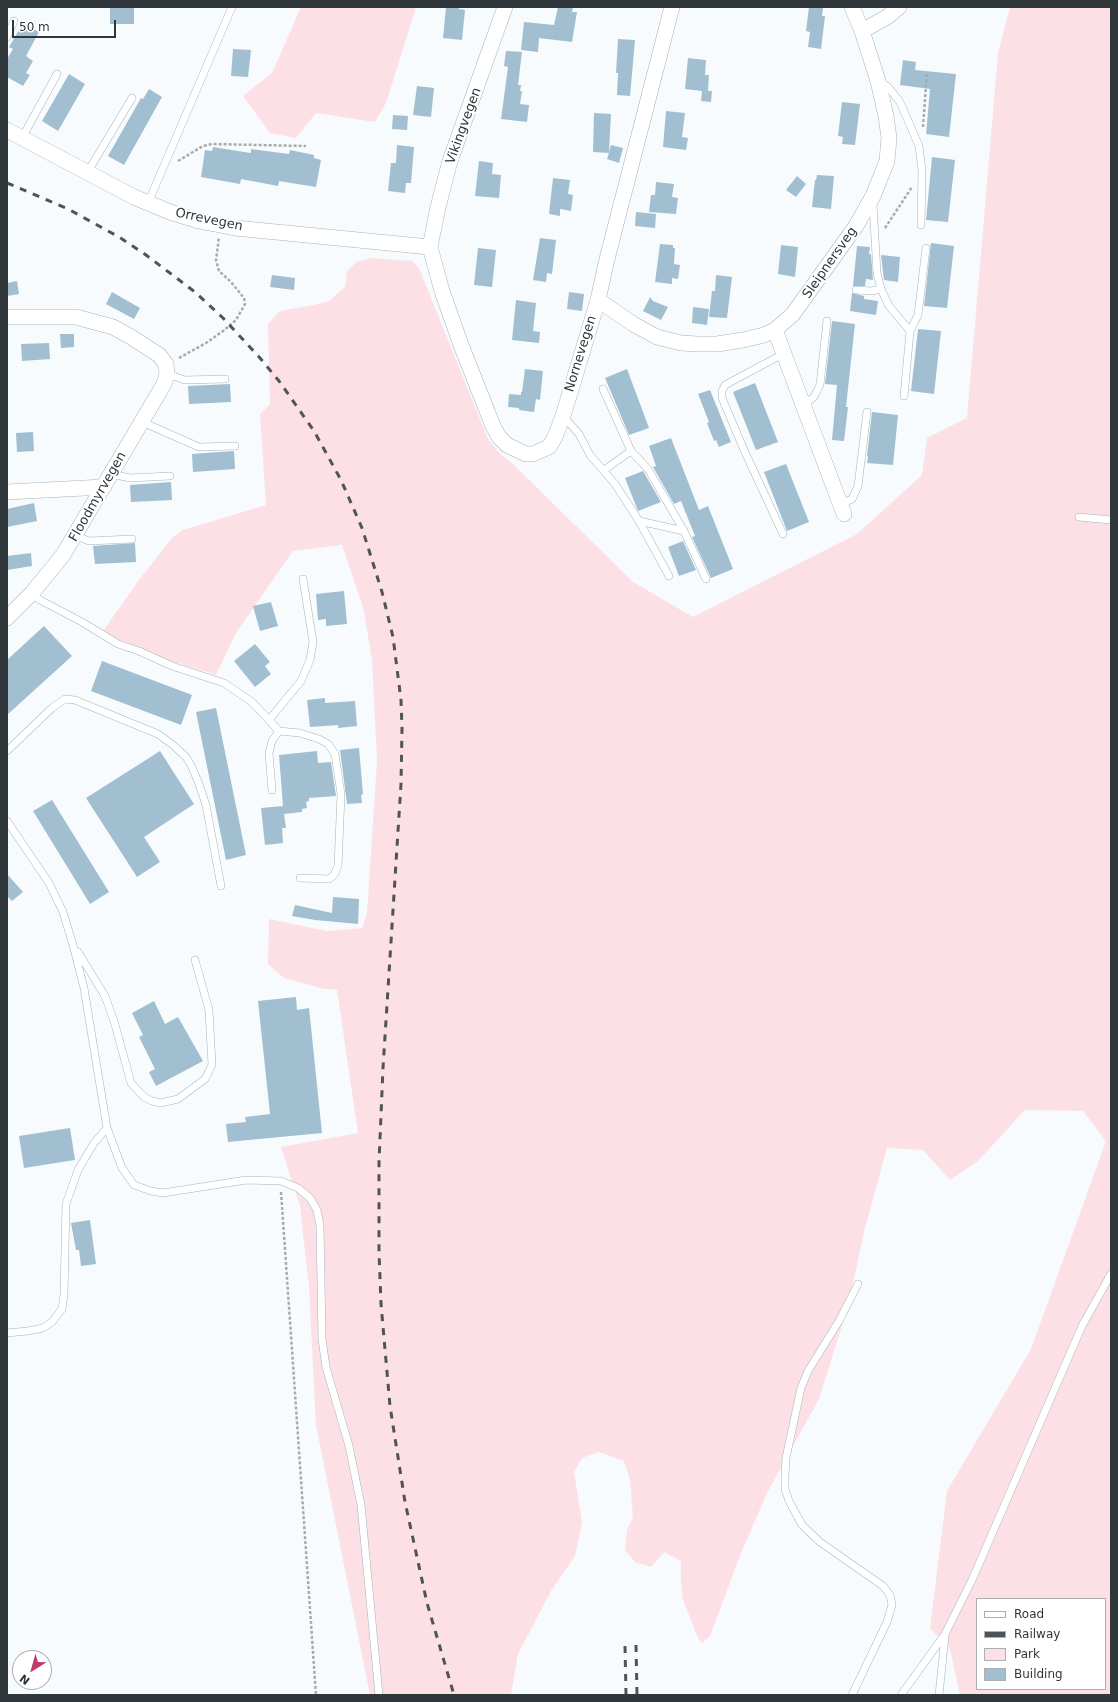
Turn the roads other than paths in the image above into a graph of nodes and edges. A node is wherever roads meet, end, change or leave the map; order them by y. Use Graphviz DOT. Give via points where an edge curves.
graph roads {
  1 [pos="232,7"];
  2 [pos="505,7"];
  3 [pos="672,7"];
  4 [pos="852,7"];
  5 [pos="899,7"];
  6 [pos="14,22"];
  7 [pos="862,31"];
  8 [pos="7,37"];
  9 [pos="57,74"];
  10 [pos="878,81"];
  11 [pos="132,98"];
  12 [pos="7,130"];
  13 [pos="22,138"];
  14 [pos="87,173"];
  15 [pos="873,196"];
  16 [pos="148,204"];
  17 [pos="921,225"];
  18 [pos="430,247"];
  19 [pos="926,248"];
  20 [pos="881,289"];
  21 [pos="856,290"];
  22 [pos="598,300"];
  23 [pos="7,317"];
  24 [pos="827,321"];
  25 [pos="775,330"];
  26 [pos="910,331"];
  27 [pos="783,354"];
  28 [pos="166,369"];
  29 [pos="225,379"];
  30 [pos="603,388"];
  31 [pos="904,396"];
  32 [pos="803,405"];
  33 [pos="867,412"];
  34 [pos="563,416"];
  35 [pos="142,422"];
  36 [pos="235,446"];
  37 [pos="631,451"];
  38 [pos="604,470"];
  39 [pos="111,474"];
  40 [pos="170,476"];
  41 [pos="104,487"];
  42 [pos="7,492"];
  43 [pos="842,509"];
  44 [pos="1079,517"];
  45 [pos="1111,520"];
  46 [pos="639,521"];
  47 [pos="684,531"];
  48 [pos="783,534"];
  49 [pos="76,536"];
  50 [pos="132,539"];
  51 [pos="669,576"];
  52 [pos="304,579"];
  53 [pos="706,579"];
  54 [pos="32,593"];
  55 [pos="7,618"];
  56 [pos="269,720"];
  57 [pos="280,731"];
  58 [pos="7,752"];
  59 [pos="272,790"];
  60 [pos="7,821"];
  61 [pos="300,878"];
  62 [pos="222,886"];
  63 [pos="74,945"];
  64 [pos="195,960"];
  65 [pos="107,1128"];
  66 [pos="1111,1274"];
  67 [pos="858,1284"];
  68 [pos="7,1333"];
  69 [pos="945,1634"];
  70 [pos="379,1695"];
  71 [pos="852,1695"];
  72 [pos="901,1695"];
  73 [pos="939,1695"];
  1 -- 16 [label="lane"];
  2 -- 18 [label="street, Vikingvegen" via="450,161"];
  3 -- 22 [label="street, Nornevegen"];
  4 -- 7 [label="street, Sleipnersveg"];
  5 -- 7 [label="street"];
  6 -- 8 [label="lane"];
  7 -- 10 [label="street, Sleipnersveg"];
  9 -- 13 [label="lane"];
  10 -- 15 [label="street, Sleipnersveg" via="889,138 887,161"];
  10 -- 17 [label="lane" via="888,87 900,102 919,146 922,172"];
  11 -- 14 [label="lane"];
  12 -- 13 [label="street, Orrevegen"];
  13 -- 14 [label="street, Orrevegen"];
  14 -- 16 [label="street, Orrevegen"];
  15 -- 20 [label="lane" via="877,273"];
  15 -- 25 [label="street, Sleipnersveg" via="856,226 800,306"];
  16 -- 18 [label="street, Orrevegen" via="199,221 220,225"];
  18 -- 34 [label="street, Nornevegen" via="461,345 499,437 515,450 533,454 549,447"];
  19 -- 26 [label="lane" via="918,315"];
  20 -- 21 [label="lane"];
  20 -- 26 [label="lane" via="889,306"];
  22 -- 25 [label="street, Sleipnersveg" via="657,337 681,343 717,344 743,340"];
  22 -- 34 [label="street, Nornevegen"];
  23 -- 28 [label="street" via="76,317 113,327 159,355"];
  24 -- 32 [label="lane" via="820,385 814,396"];
  25 -- 27 [label="street"];
  26 -- 31 [label="lane"];
  27 -- 32 [label="street"];
  27 -- 48 [label="lane" via="726,386 722,391 722,398 744,450"];
  28 -- 29 [label="lane" via="185,380"];
  28 -- 35 [label="street, Floodmyrvegen" via="164,384"];
  30 -- 37 [label="lane"];
  32 -- 43 [label="street"];
  33 -- 43 [label="lane" via="858,486 852,499"];
  34 -- 38 [label="lane" via="579,434 590,455"];
  35 -- 36 [label="lane" via="199,447"];
  35 -- 39 [label="street, Floodmyrvegen"];
  37 -- 38 [label="lane"];
  37 -- 47 [label="lane" via="648,469"];
  38 -- 46 [label="lane"];
  39 -- 40 [label="lane" via="130,478"];
  39 -- 41 [label="street, Floodmyrvegen"];
  41 -- 42 [label="street"];
  41 -- 49 [label="street, Floodmyrvegen"];
  44 -- 45 [label="lane"];
  46 -- 47 [label="lane"];
  46 -- 51 [label="lane"];
  47 -- 53 [label="lane"];
  49 -- 50 [label="lane" via="89,541"];
  49 -- 54 [label="street, Floodmyrvegen" via="51,572"];
  52 -- 56 [label="lane" via="313,642 310,660 301,681"];
  54 -- 55 [label="street, Floodmyrvegen"];
  54 -- 56 [label="lane" via="118,644 172,666 224,683 252,702"];
  56 -- 57 [label="lane"];
  57 -- 59 [label="lane" via="272,741 269,753"];
  57 -- 61 [label="lane" via="300,733 319,739 328,744 336,754 340,787 338,866 329,879"];
  58 -- 62 [label="lane" via="52,708 65,699 75,700 158,734 186,757 196,778 206,805"];
  60 -- 63 [label="lane" via="49,883 63,912"];
  63 -- 64 [label="lane" via="105,996 131,1083 144,1097 161,1103 178,1099 189,1091 205,1079 212,1065 209,1010"];
  63 -- 65 [label="lane" via="84,988"];
  65 -- 68 [label="lane" via="94,1143 78,1170 66,1204 62,1309 52,1322 43,1328"];
  65 -- 70 [label="lane" via="122,1168 134,1185 163,1193 246,1180 281,1181 298,1188 310,1198 317,1210 320,1226 322,1339 326,1368 349,1446 362,1505"];
  66 -- 69 [label="lane" via="1082,1326 972,1580"];
  67 -- 71 [label="lane" via="840,1321 808,1371 801,1388 786,1458 785,1476 785,1489 789,1501 802,1526 820,1542 883,1586 890,1595 892,1605 887,1622"];
  69 -- 72 [label="lane"];
  69 -- 73 [label="lane"];
}
